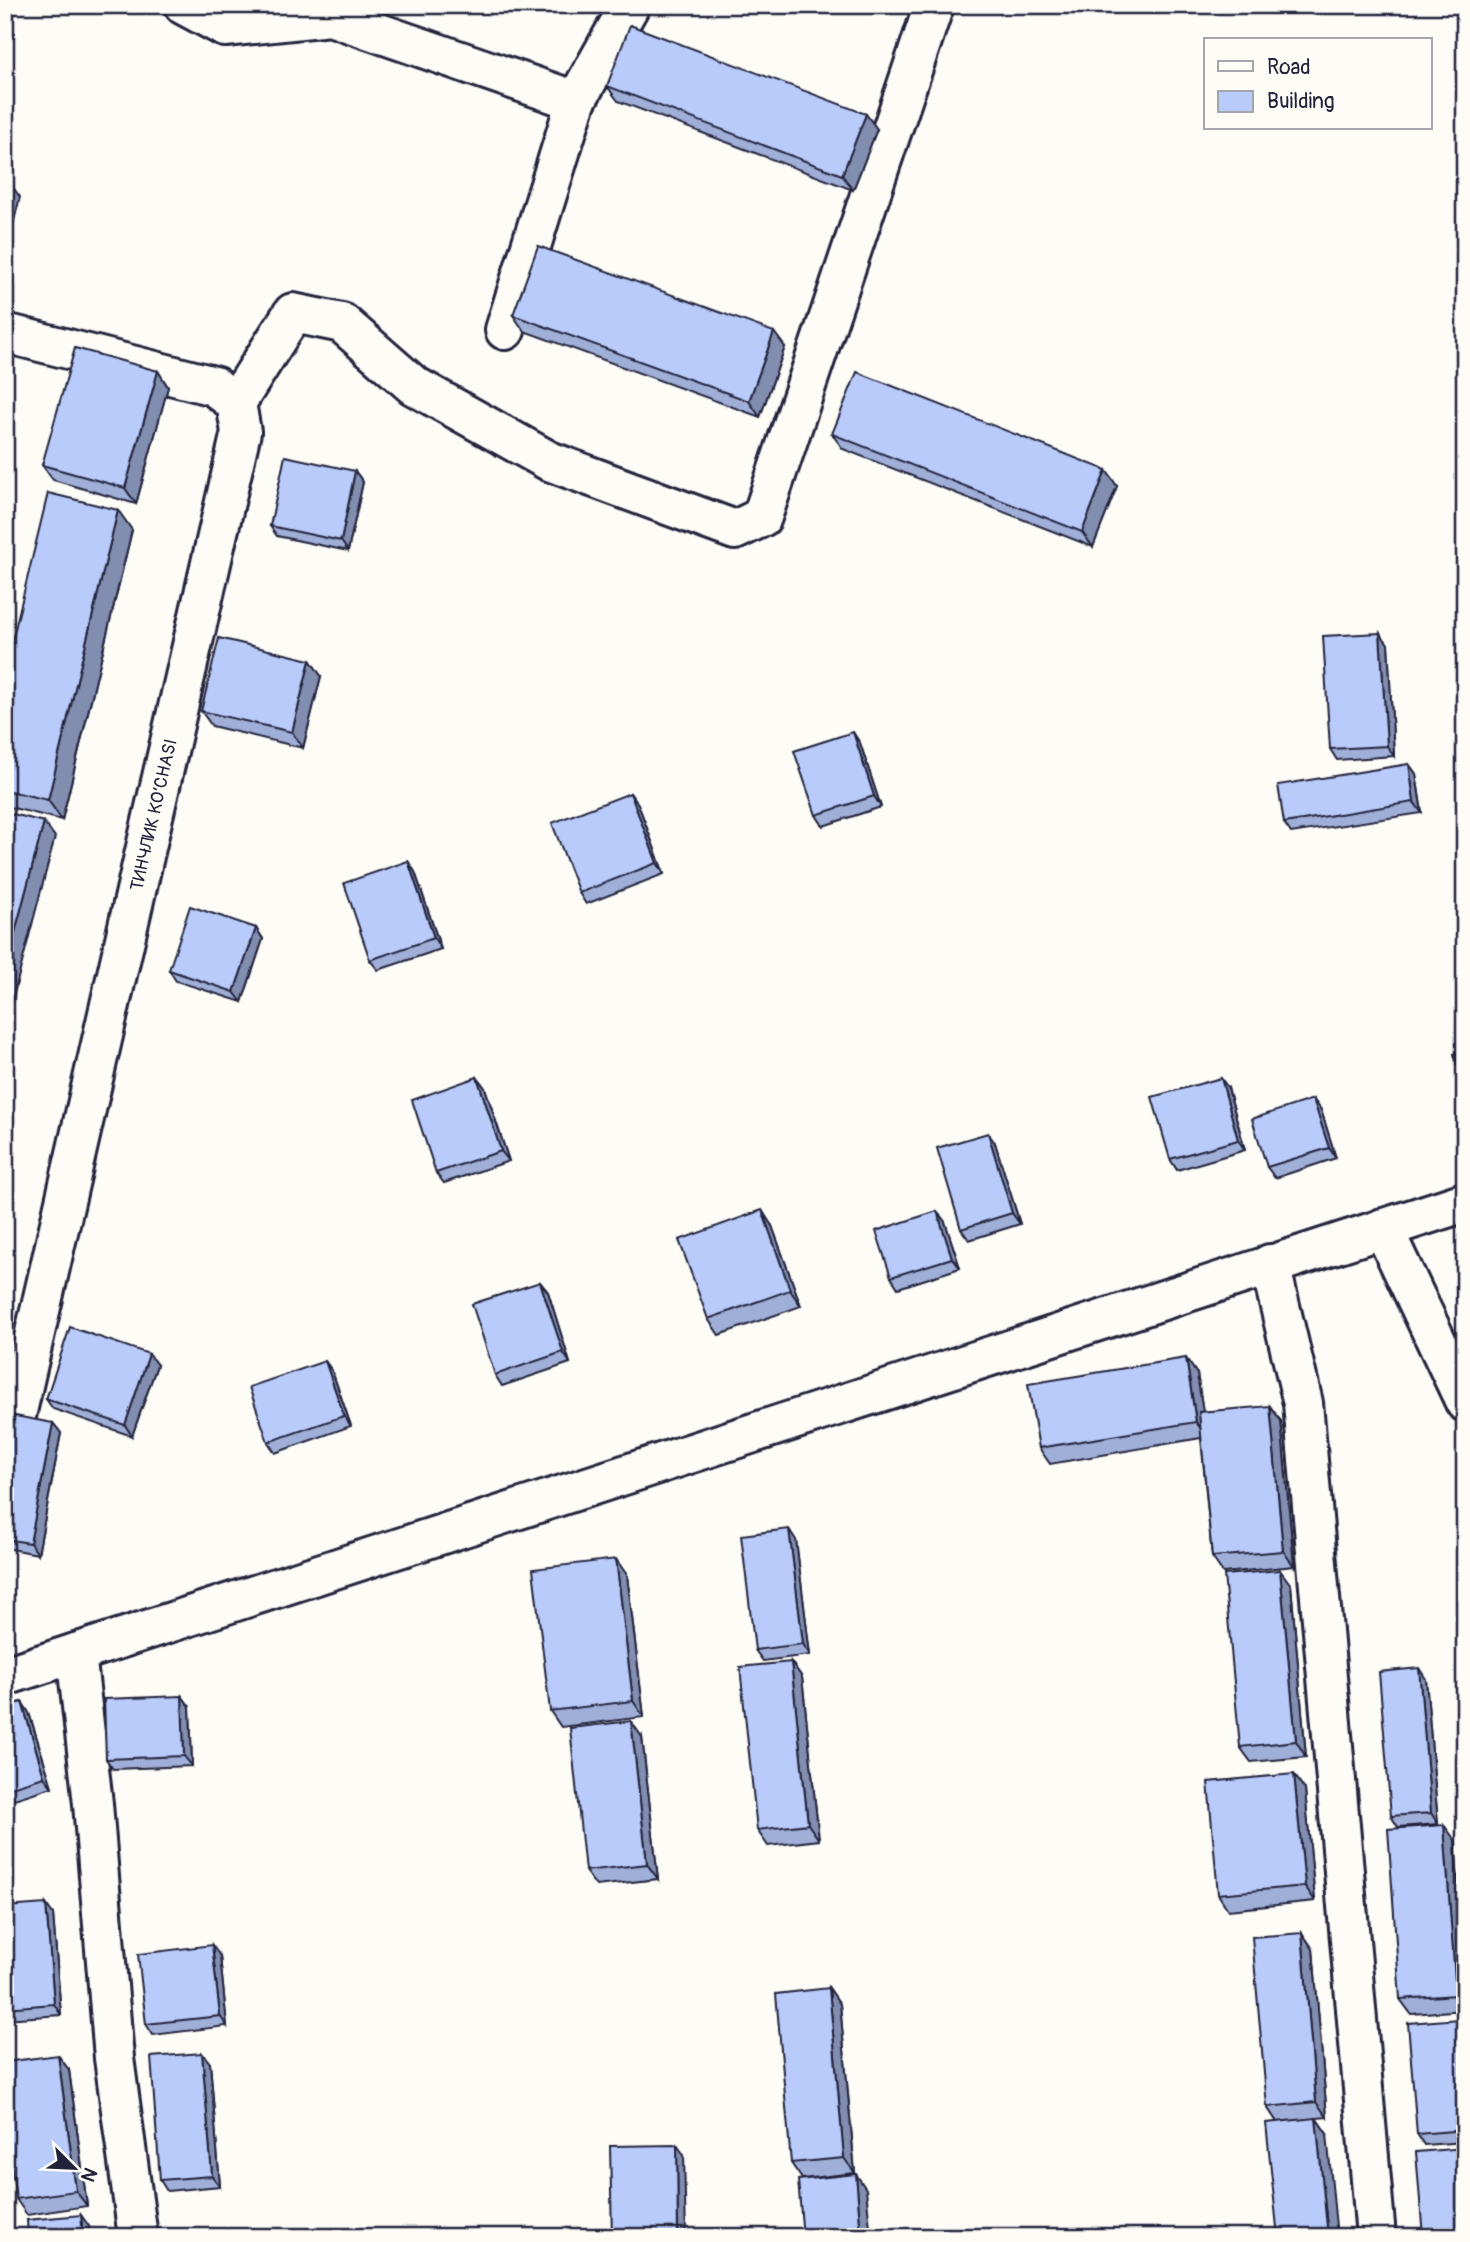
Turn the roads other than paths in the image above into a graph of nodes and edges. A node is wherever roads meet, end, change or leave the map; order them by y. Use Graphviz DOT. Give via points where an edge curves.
graph roads {
  1 [pos="184,5"];
  2 [pos="629,5"];
  3 [pos="934,5"];
  4 [pos="576,101"];
  5 [pos="505,330"];
  6 [pos="5,333"];
  7 [pos="236,403"];
  8 [pos="1465,1202"];
  9 [pos="1383,1228"];
  10 [pos="1270,1264"];
  11 [pos="1465,1402"];
  12 [pos="5,1464"];
  13 [pos="76,1653"];
  14 [pos="5,1676"];
  15 [pos="138,2237"];
  16 [pos="1376,2237"];
  1 -- 4 [label="street" via="225,27 330,16"];
  2 -- 4 [label="street"];
  3 -- 7 [label="street" via="762,517 734,530 549,461 413,385 342,323 293,313"];
  4 -- 5 [label="street"];
  6 -- 7 [label="street" via="214,386"];
  7 -- 12 [label="street, ТИНЧЛИК KO’CHASI" via="241,432"];
  8 -- 9 [label="street"];
  9 -- 10 [label="street"];
  9 -- 11 [label="street"];
  10 -- 13 [label="street"];
  10 -- 16 [label="street" via="1303,1403"];
  13 -- 14 [label="street"];
  13 -- 15 [label="street" via="114,2058"];
}
